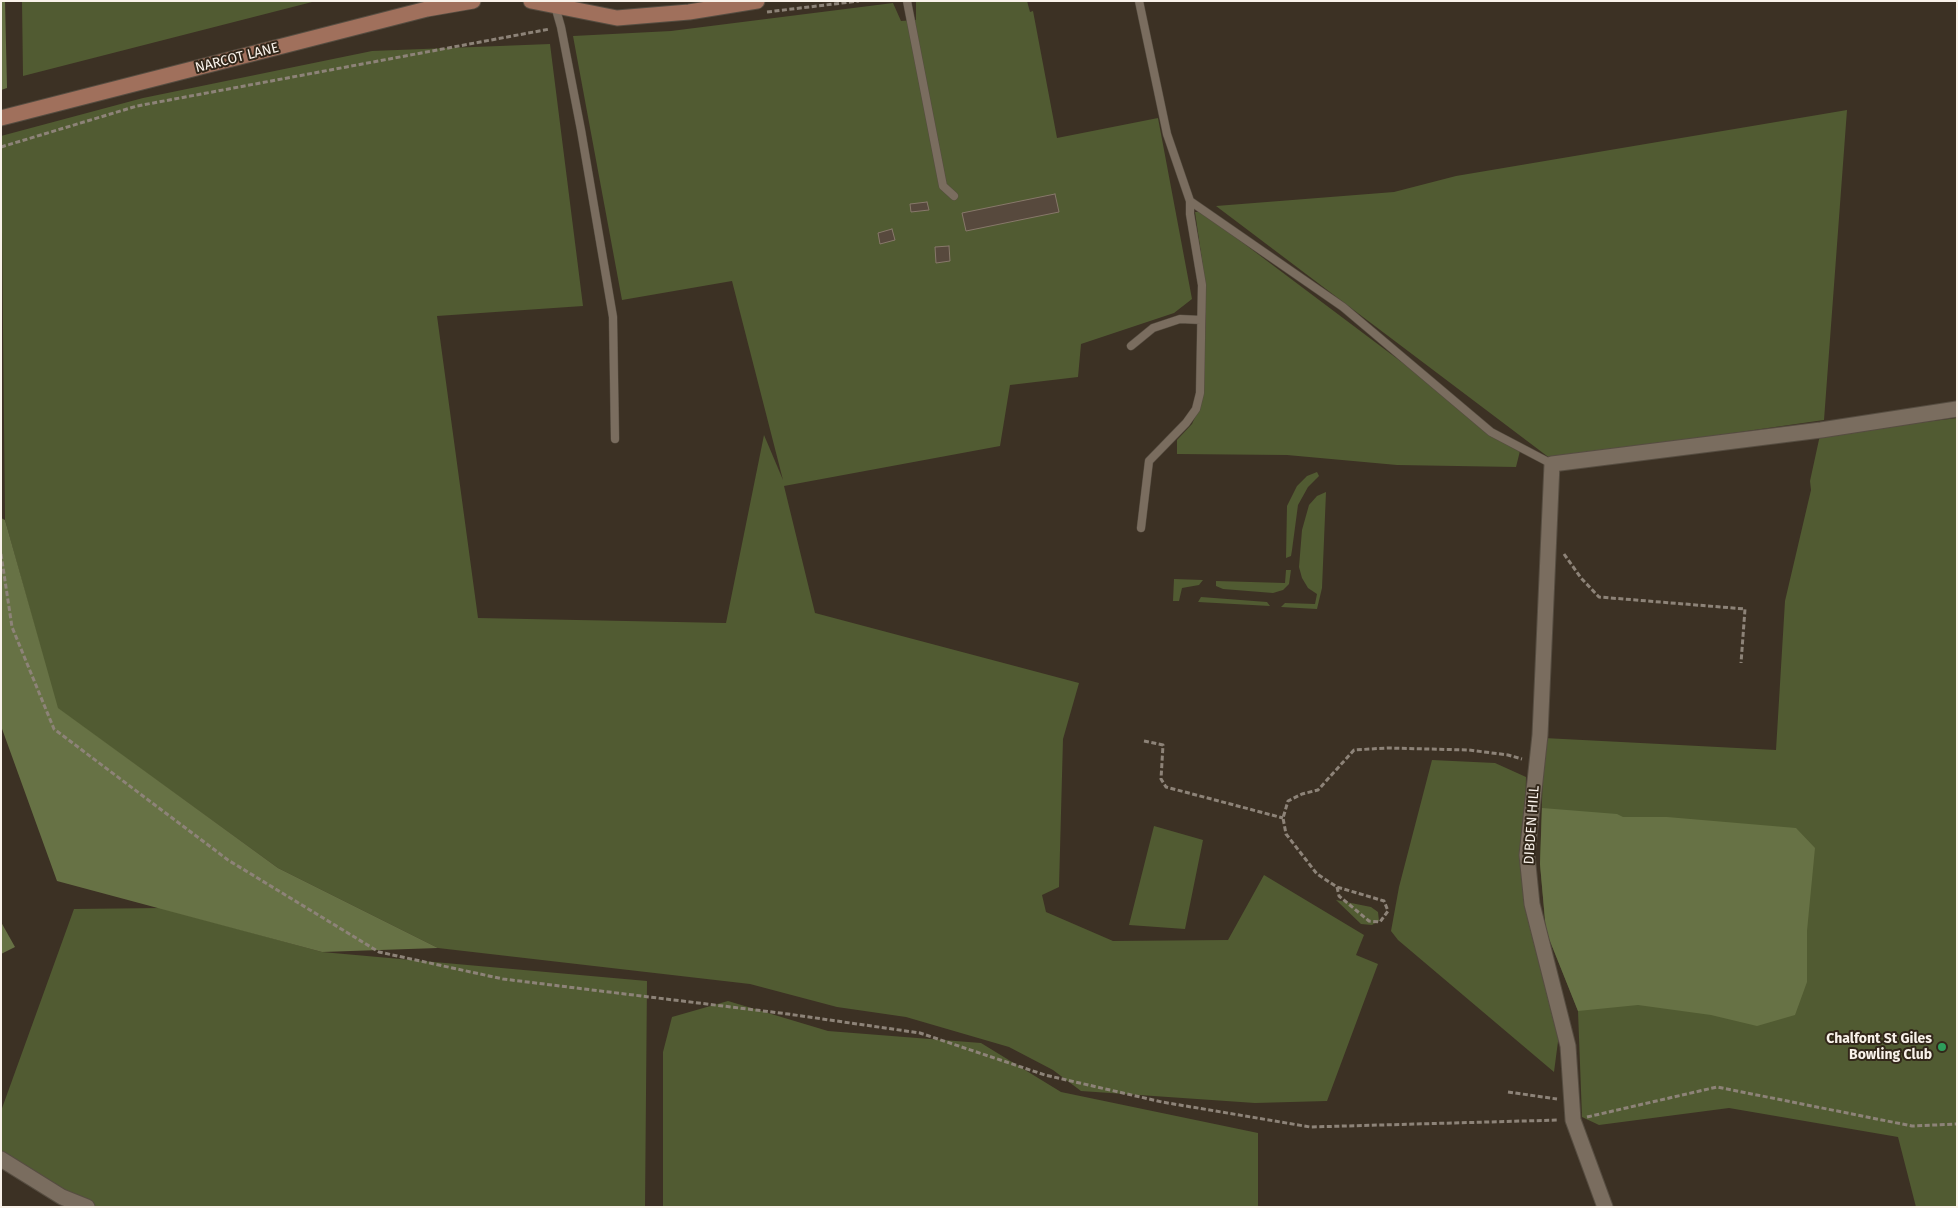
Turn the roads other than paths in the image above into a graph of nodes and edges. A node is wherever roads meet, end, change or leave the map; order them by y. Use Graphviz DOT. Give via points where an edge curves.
graph roads {
  1 [pos="473,1"];
  2 [pos="531,1"];
  3 [pos="907,1"];
  4 [pos="1139,1"];
  5 [pos="555,6"];
  6 [pos="760,7"];
  7 [pos="1,118"];
  8 [pos="954,196"];
  9 [pos="1190,201"];
  10 [pos="1201,320"];
  11 [pos="1131,346"];
  12 [pos="1957,409"];
  13 [pos="615,439"];
  14 [pos="1552,464"];
  15 [pos="1141,528"];
  16 [pos="1,1159"];
  17 [pos="59,1202"];
  18 [pos="87,1207"];
  19 [pos="1605,1207"];
  1 -- 7 [label="street, NARCOT LANE" via="427,9"];
  2 -- 5 [label="street"];
  3 -- 8 [label="lane" via="943,186"];
  4 -- 9 [label="lane" via="1167,134"];
  5 -- 6 [label="street" via="617,18"];
  5 -- 13 [label="lane" via="613,317"];
  9 -- 10 [label="lane" via="1202,285"];
  9 -- 14 [label="lane" via="1343,307 1491,432"];
  10 -- 11 [label="lane" via="1180,319 1152,328"];
  10 -- 15 [label="lane" via="1200,393 1196,410 1149,461"];
  12 -- 14 [label="street" via="1821,430"];
  14 -- 19 [label="street, DIBDEN HILL" via="1537,764 1527,855 1532,904 1568,1046 1573,1120"];
  16 -- 17 [label="street"];
  17 -- 18 [label="street"];
}
